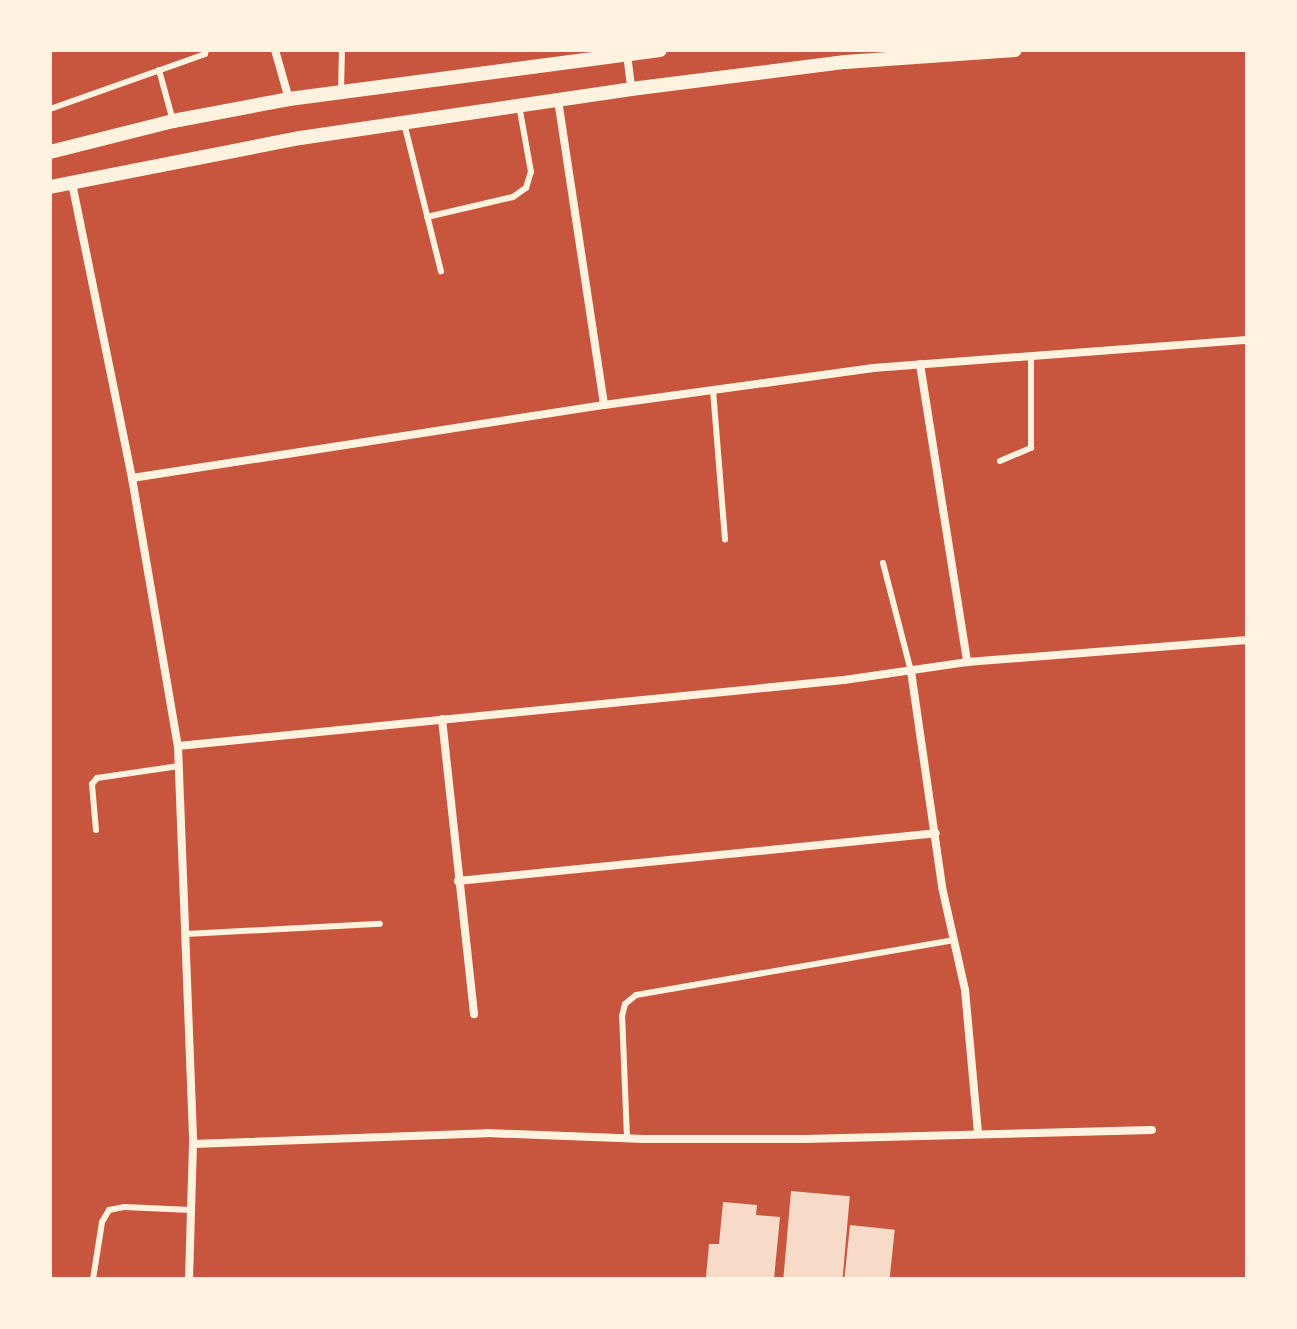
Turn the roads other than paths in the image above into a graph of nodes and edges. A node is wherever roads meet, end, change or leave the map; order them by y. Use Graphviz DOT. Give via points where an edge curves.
graph roads {
  1 [pos="206,50"];
  2 [pos="275,50"];
  3 [pos="342,50"];
  4 [pos="660,50"];
  5 [pos="1015,50"];
  6 [pos="627,52"];
  7 [pos="159,70"];
  8 [pos="631,89"];
  9 [pos="341,91"];
  10 [pos="289,99"];
  11 [pos="558,100"];
  12 [pos="519,105"];
  13 [pos="50,109"];
  14 [pos="173,121"];
  15 [pos="404,122"];
  16 [pos="50,152"];
  17 [pos="72,183"];
  18 [pos="50,187"];
  19 [pos="427,217"];
  20 [pos="441,271"];
  21 [pos="1247,340"];
  22 [pos="1031,358"];
  23 [pos="920,364"];
  24 [pos="713,390"];
  25 [pos="604,405"];
  26 [pos="1000,461"];
  27 [pos="132,478"];
  28 [pos="725,540"];
  29 [pos="883,563"];
  30 [pos="1247,640"];
  31 [pos="967,662"];
  32 [pos="911,671"];
  33 [pos="442,719"];
  34 [pos="178,746"];
  35 [pos="179,766"];
  36 [pos="96,830"];
  37 [pos="936,833"];
  38 [pos="458,881"];
  39 [pos="380,924"];
  40 [pos="186,934"];
  41 [pos="954,940"];
  42 [pos="474,1014"];
  43 [pos="1152,1130"];
  44 [pos="978,1133"];
  45 [pos="627,1138"];
  46 [pos="193,1144"];
  47 [pos="191,1210"];
  48 [pos="93,1279"];
  49 [pos="189,1279"];
  1 -- 7 [label="lane"];
  2 -- 10 [label="street"];
  3 -- 9 [label="lane"];
  4 -- 6 [label="street"];
  5 -- 8 [label="street" via="845,62"];
  6 -- 8 [label="street"];
  6 -- 9 [label="street"];
  7 -- 13 [label="lane"];
  7 -- 14 [label="lane"];
  8 -- 11 [label="street"];
  9 -- 10 [label="street"];
  10 -- 14 [label="street"];
  11 -- 12 [label="street"];
  11 -- 25 [label="street"];
  12 -- 15 [label="street"];
  12 -- 19 [label="lane" via="531,172 526,188 513,197"];
  14 -- 16 [label="street"];
  15 -- 17 [label="street"];
  15 -- 19 [label="lane"];
  17 -- 18 [label="street"];
  17 -- 27 [label="street"];
  19 -- 20 [label="lane"];
  21 -- 22 [label="street"];
  22 -- 23 [label="street"];
  22 -- 26 [label="lane" via="1031,448"];
  23 -- 24 [label="street"];
  23 -- 31 [label="street"];
  24 -- 25 [label="street"];
  24 -- 28 [label="lane"];
  25 -- 27 [label="street"];
  27 -- 34 [label="street"];
  29 -- 32 [label="lane"];
  30 -- 31 [label="street"];
  31 -- 32 [label="street"];
  32 -- 33 [label="street"];
  32 -- 37 [label="street"];
  33 -- 34 [label="street"];
  33 -- 38 [label="street"];
  34 -- 35 [label="street"];
  35 -- 36 [label="lane" via="97,778 92,784"];
  35 -- 40 [label="street"];
  37 -- 38 [label="street"];
  37 -- 41 [label="street"];
  38 -- 42 [label="street"];
  39 -- 40 [label="lane"];
  40 -- 46 [label="street"];
  41 -- 44 [label="street" via="965,990"];
  41 -- 45 [label="lane" via="636,995 625,1004 622,1016"];
  43 -- 44 [label="street"];
  44 -- 45 [label="street"];
  45 -- 46 [label="street" via="487,1133"];
  46 -- 47 [label="street"];
  47 -- 48 [label="lane" via="109,1210 102,1222"];
  47 -- 49 [label="street"];
}
